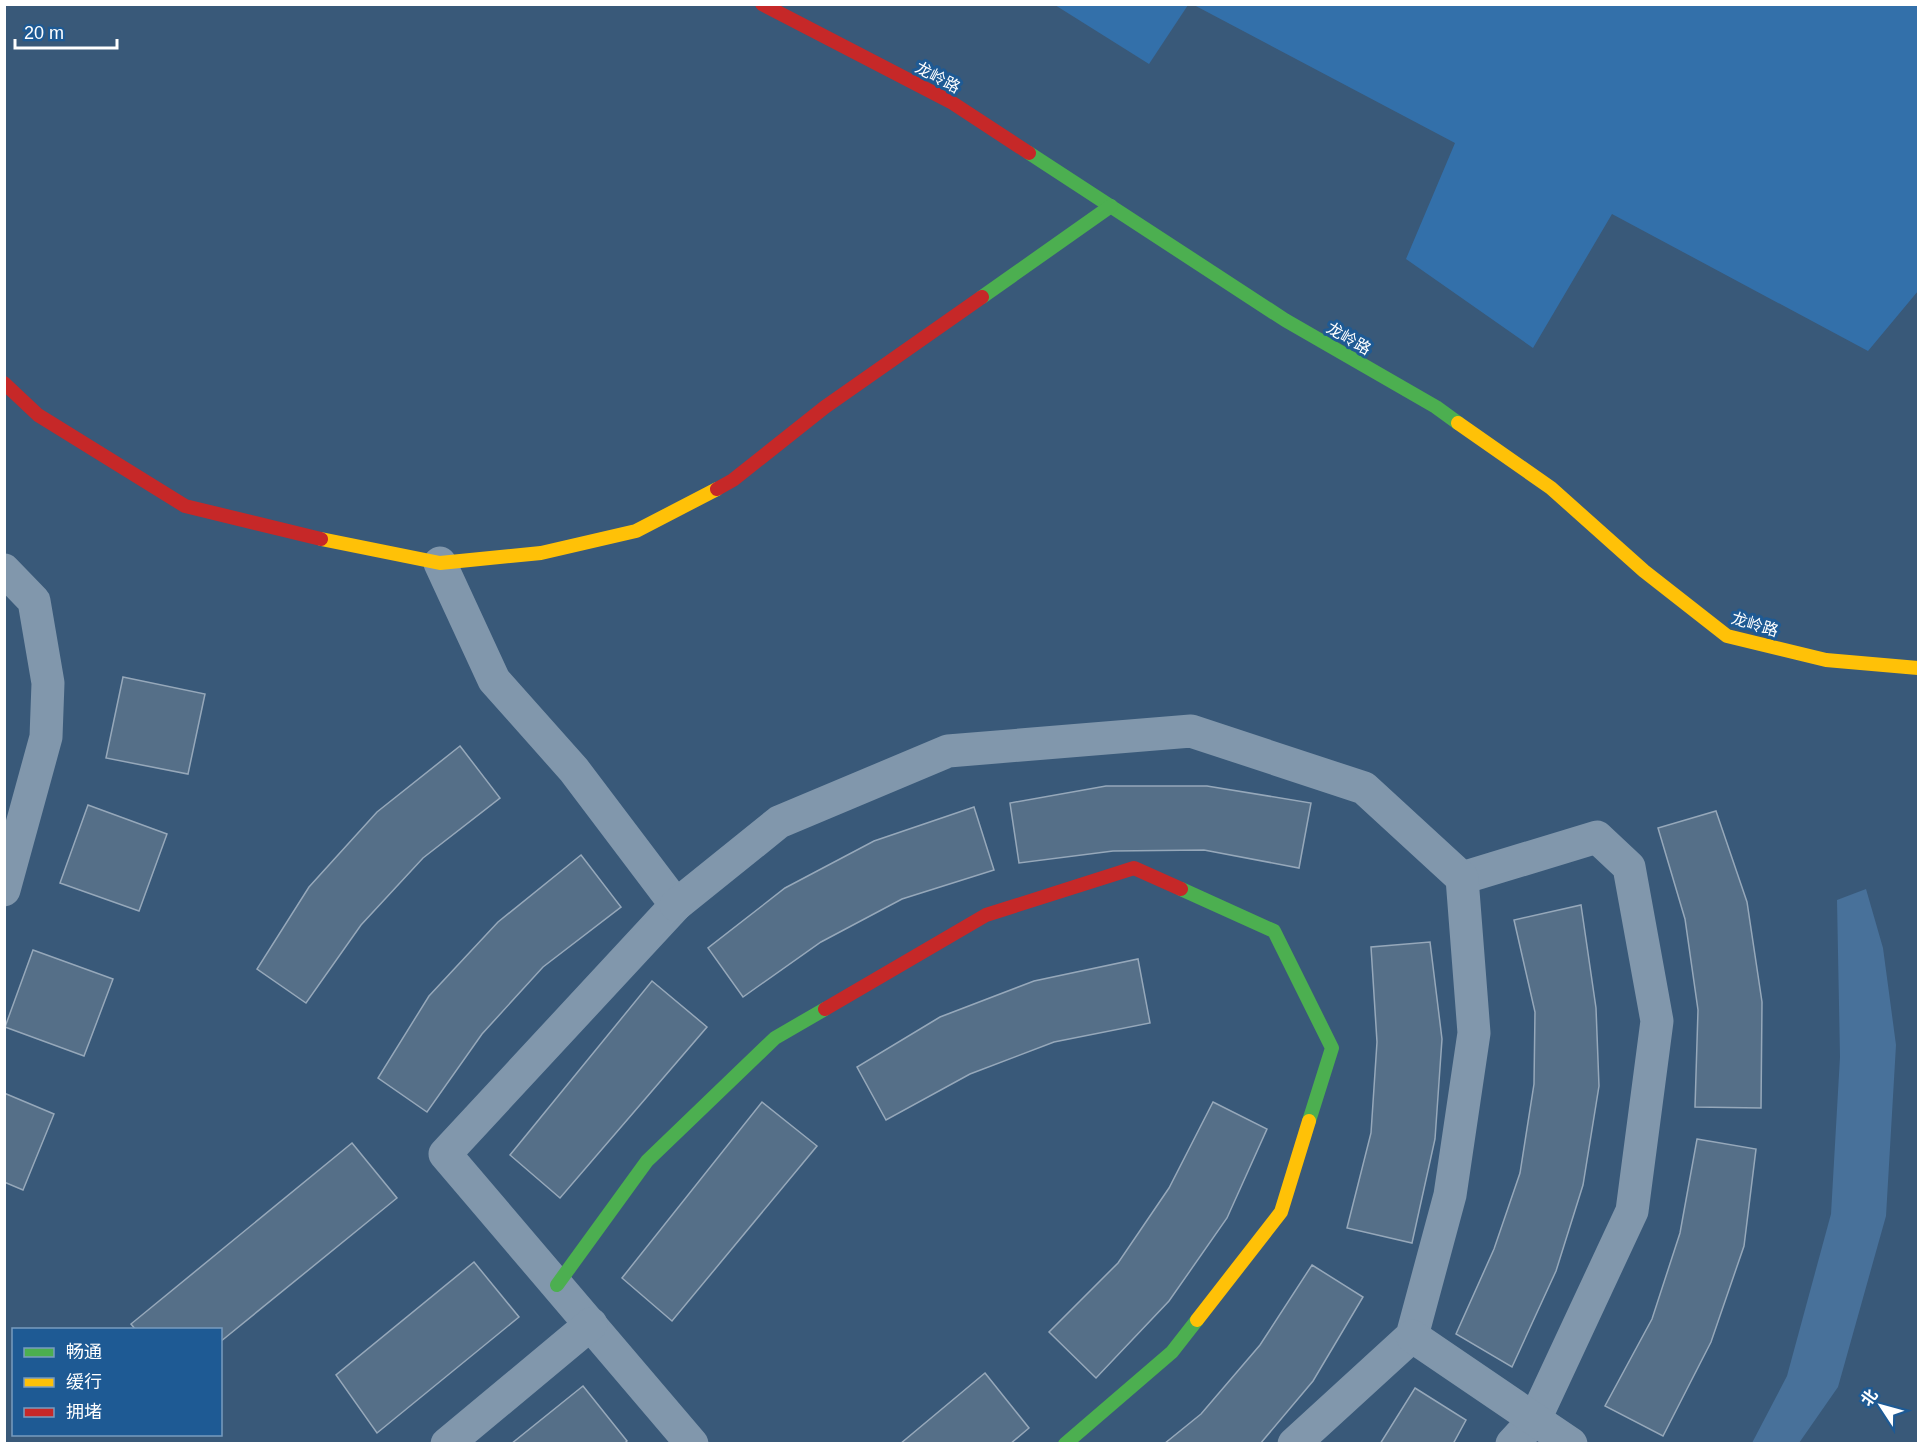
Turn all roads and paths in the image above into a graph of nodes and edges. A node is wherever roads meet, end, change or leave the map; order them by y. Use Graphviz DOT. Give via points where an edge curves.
graph roads {
  1 [pos="762,4"];
  2 [pos="1111,206"];
  3 [pos="4,383"];
  4 [pos="440,564"];
  5 [pos="4,570"];
  6 [pos="1918,668"];
  7 [pos="1462,878"];
  8 [pos="4,890"];
  9 [pos="676,905"];
  10 [pos="557,1285"];
  11 [pos="591,1324"];
  12 [pos="1412,1336"];
  13 [pos="1534,1419"];
  14 [pos="447,1443"];
  15 [pos="692,1443"];
  16 [pos="1065,1443"];
  17 [pos="1294,1443"];
  18 [pos="1512,1443"];
  19 [pos="1570,1443"];
  1 -- 2 [label="street, 龙岭路" via="951,102"];
  2 -- 4 [label="street" via="825,407 733,480 636,531 541,554"];
  2 -- 6 [label="street, 龙岭路" via="1286,320 1436,407 1551,488 1644,571 1727,636 1826,660"];
  3 -- 4 [label="street" via="38,415 185,506"];
  4 -- 9 [label="street" via="494,680 574,770"];
  5 -- 8 [label="street" via="34,601 48,683 46,737"];
  7 -- 9 [label="street" via="1364,788 1191,731 948,751 779,822"];
  7 -- 12 [label="street" via="1474,1034 1450,1195"];
  7 -- 13 [label="street" via="1597,837 1629,867 1656,1021 1632,1211"];
  9 -- 10 [label="street" via="445,1154"];
  10 -- 11 [label="street"];
  10 -- 16 [label="street" via="647,1161 775,1038 986,915 1134,868 1274,931 1332,1048 1281,1212 1172,1352"];
  11 -- 14 [label="street"];
  11 -- 15 [label="street"];
  12 -- 13 [label="street"];
  12 -- 17 [label="street"];
  13 -- 18 [label="street"];
  13 -- 19 [label="street"];
}
